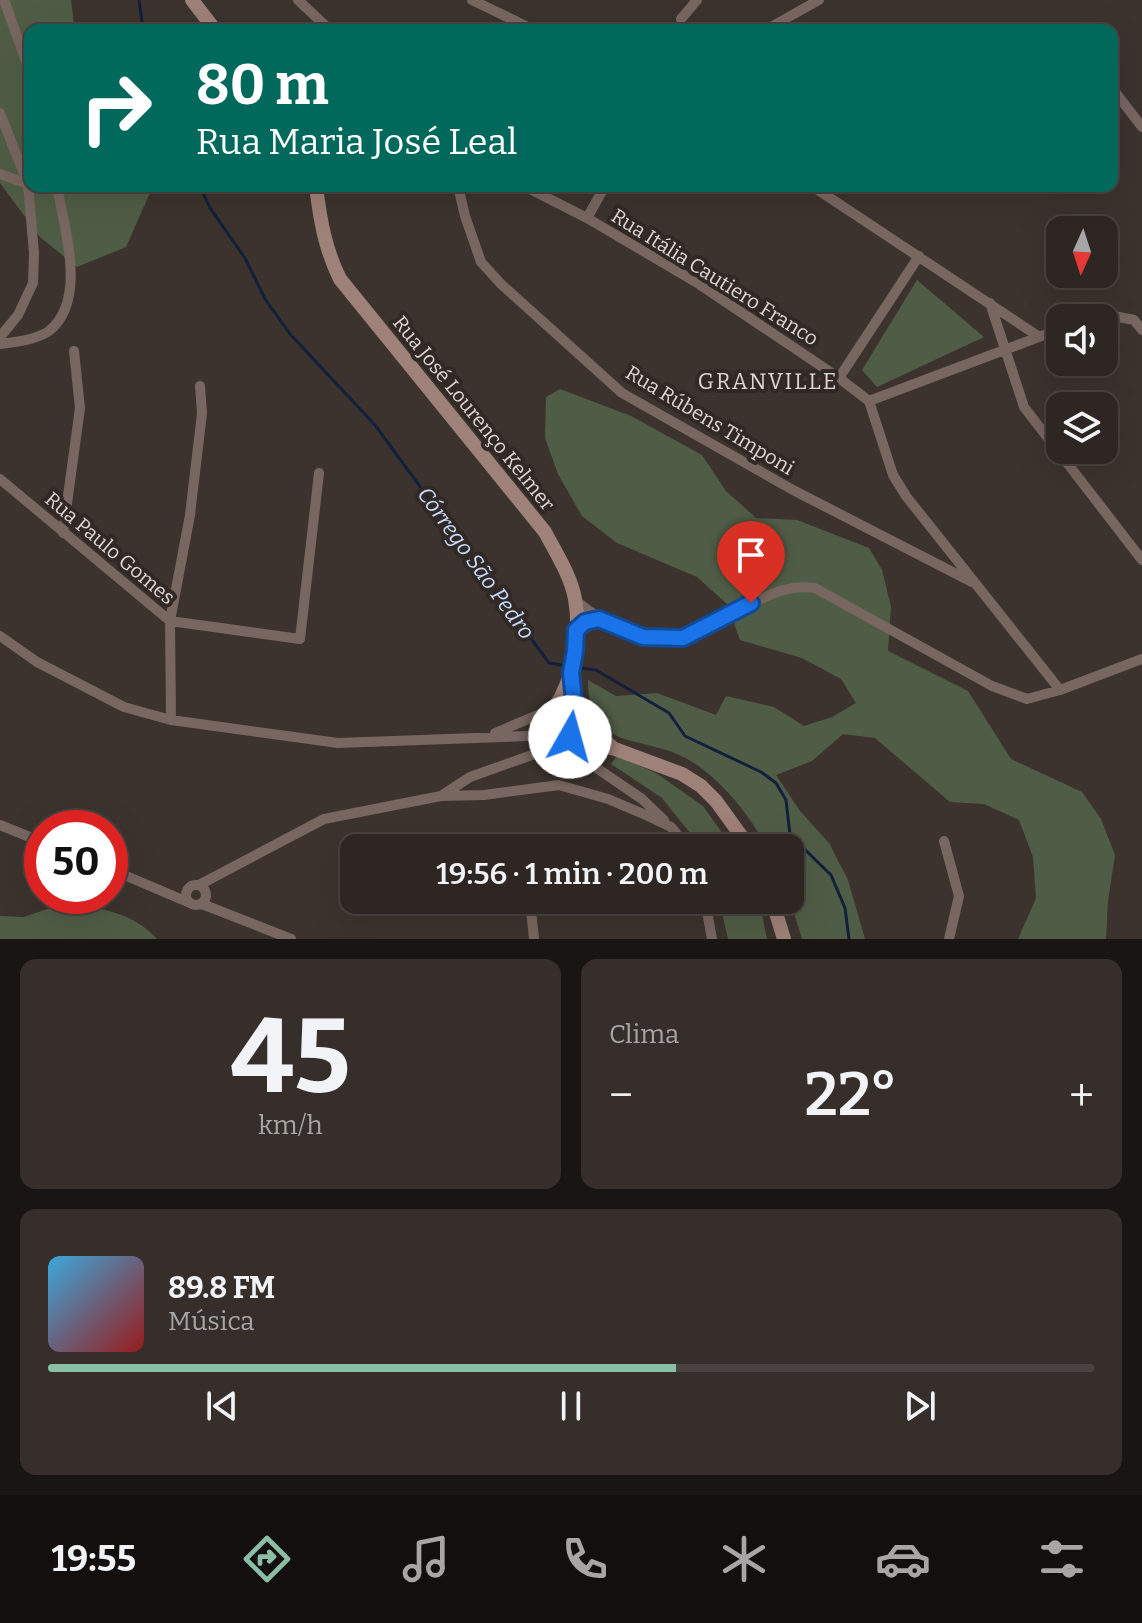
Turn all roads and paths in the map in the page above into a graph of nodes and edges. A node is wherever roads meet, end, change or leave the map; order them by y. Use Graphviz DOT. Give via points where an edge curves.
graph roads {
  1 [pos="4,0"];
  2 [pos="192,0"];
  3 [pos="298,0"];
  4 [pos="472,0"];
  5 [pos="697,0"];
  6 [pos="819,0"];
  7 [pos="681,19"];
  8 [pos="210,24"];
  9 [pos="324,24"];
  10 [pos="522,24"];
  11 [pos="776,24"];
  12 [pos="24,55"];
  13 [pos="1118,96"];
  14 [pos="0,113"];
  15 [pos="1142,127"];
  16 [pos="0,174"];
  17 [pos="24,174"];
  18 [pos="24,183"];
  19 [pos="29,192"];
  20 [pos="58,192"];
  21 [pos="317,192"];
  22 [pos="459,192"];
  23 [pos="536,192"];
  24 [pos="602,192"];
  25 [pos="821,192"];
  26 [pos="587,218"];
  27 [pos="919,256"];
  28 [pos="990,303"];
  29 [pos="1118,317"];
  30 [pos="1142,330"];
  31 [pos="1046,333"];
  32 [pos="1038,336"];
  33 [pos="0,337"];
  34 [pos="0,344"];
  35 [pos="74,351"];
  36 [pos="1005,351"];
  37 [pos="839,378"];
  38 [pos="200,386"];
  39 [pos="869,401"];
  40 [pos="319,473"];
  41 [pos="0,479"];
  42 [pos="63,533"];
  43 [pos="1142,560"];
  44 [pos="976,585"];
  45 [pos="576,601"];
  46 [pos="599,619"];
  47 [pos="170,621"];
  48 [pos="576,630"];
  49 [pos="0,636"];
  50 [pos="1142,659"];
  51 [pos="571,673"];
  52 [pos="1060,690"];
  53 [pos="554,708"];
  54 [pos="578,714"];
  55 [pos="171,720"];
  56 [pos="485,737"];
  57 [pos="562,737"];
  58 [pos="615,749"];
  59 [pos="441,796"];
  60 [pos="0,825"];
  61 [pos="671,827"];
  62 [pos="677,834"];
  63 [pos="740,834"];
  64 [pos="24,835"];
  65 [pos="944,841"];
  66 [pos="128,876"];
  67 [pos="150,885"];
  68 [pos="194,887"];
  69 [pos="190,903"];
  70 [pos="202,904"];
  71 [pos="531,914"];
  72 [pos="708,914"];
  73 [pos="776,914"];
  74 [pos="291,939"];
  75 [pos="534,939"];
  76 [pos="712,939"];
  77 [pos="784,939"];
  78 [pos="949,939"];
  1 -- 12 [label="street"];
  2 -- 8 [label="main road"];
  3 -- 9 [label="street"];
  4 -- 10 [label="street"];
  5 -- 7 [label="street"];
  6 -- 11 [label="street"];
  13 -- 15 [label="street"];
  14 -- 17 [label="street"];
  16 -- 18 [label="street"];
  19 -- 33 [label="street" via="33,283"];
  20 -- 34 [label="street" via="72,270 69,301 47,333"];
  21 -- 45 [label="main road, Rua José Lourenço Kelmer" via="328,255 340,279 545,532"];
  22 -- 44 [label="street, Rua Rúbens Timponi" via="481,262 622,393"];
  23 -- 26 [label="street, Rua Itália Cautiero Franco"];
  24 -- 26 [label="street"];
  25 -- 27 [label="street"];
  26 -- 37 [label="street, Rua Itália Cautiero Franco" via="699,284"];
  27 -- 28 [label="street"];
  27 -- 37 [label="street"];
  28 -- 32 [label="street"];
  28 -- 36 [label="street"];
  29 -- 30 [label="street" via="1134,320"];
  31 -- 32 [label="street"];
  32 -- 36 [label="street"];
  35 -- 42 [label="street" via="80,408"];
  36 -- 39 [label="street"];
  36 -- 43 [label="street" via="1024,407"];
  37 -- 39 [label="street, Rua Itália Cautiero Franco"];
  38 -- 47 [label="street" via="202,413 190,515"];
  39 -- 44 [label="street" via="893,475"];
  40 -- 47 [label="street, Rua Paulo Gomes" via="300,639"];
  41 -- 42 [label="street, Rua Paulo Gomes"];
  42 -- 47 [label="street, Rua Paulo Gomes"];
  44 -- 52 [label="street"];
  45 -- 46 [label="street"];
  45 -- 48 [label="main road, Rua José Lourenço Kelmer"];
  46 -- 48 [label="street"];
  46 -- 52 [label="street" via="643,637 683,638 773,592 815,588 992,686 1027,699"];
  47 -- 55 [label="street"];
  48 -- 51 [label="main road, Rua José Lourenço Kelmer"];
  49 -- 55 [label="street" via="37,662 124,707"];
  50 -- 52 [label="street"];
  51 -- 53 [label="main road, Rua José Lourenço Kelmer"];
  51 -- 54 [label="main road, Rua José Lourenço Kelmer"];
  53 -- 54 [label="main road" via="565,705"];
  53 -- 56 [label="street"];
  53 -- 57 [label="main road" via="547,720"];
  54 -- 57 [label="main road" via="579,729"];
  54 -- 58 [label="main road"];
  55 -- 56 [label="street" via="338,743"];
  56 -- 57 [label="street"];
  57 -- 58 [label="main road"];
  57 -- 59 [label="street" via="546,750 470,777"];
  57 -- 61 [label="street" via="569,748 642,799"];
  58 -- 63 [label="main road" via="701,786"];
  59 -- 61 [label="street" via="559,785 608,799"];
  59 -- 68 [label="street" via="324,819"];
  60 -- 64 [label="street"];
  61 -- 62 [label="street"];
  65 -- 78 [label="street" via="959,896"];
  66 -- 67 [label="street"];
  67 -- 68 [label="street"];
  67 -- 69 [label="street"];
  68 -- 69 [label="street" via="186,894"];
  68 -- 70 [label="street" via="207,893"];
  69 -- 70 [label="street"];
  70 -- 74 [label="street"];
  71 -- 75 [label="street"];
  72 -- 76 [label="street"];
  73 -- 77 [label="main road"];
}
